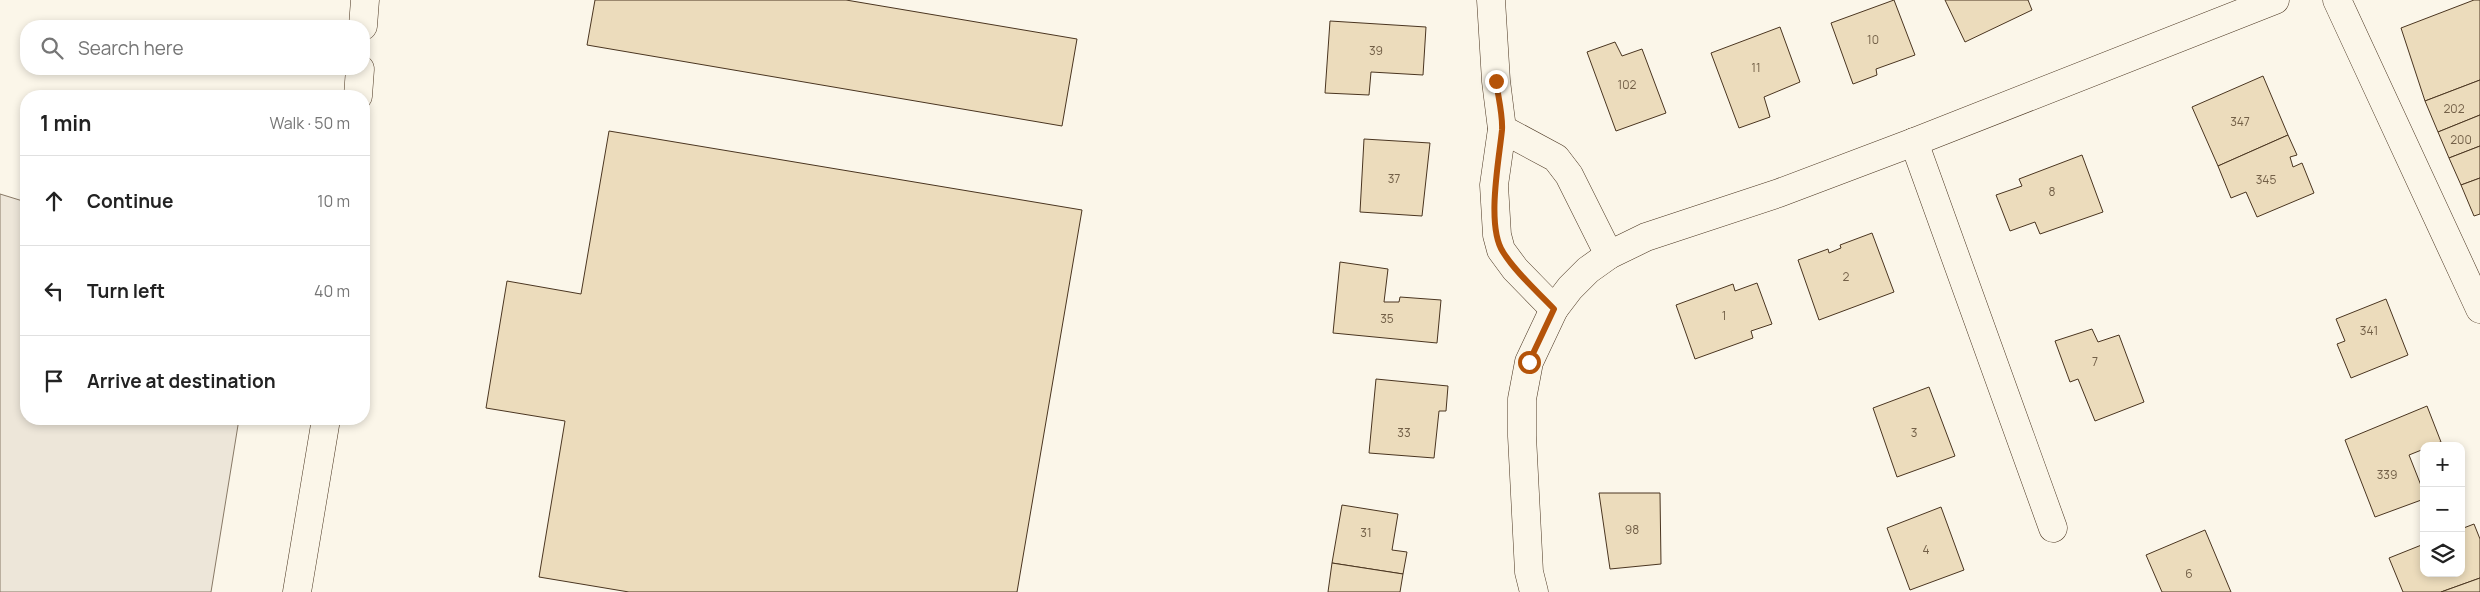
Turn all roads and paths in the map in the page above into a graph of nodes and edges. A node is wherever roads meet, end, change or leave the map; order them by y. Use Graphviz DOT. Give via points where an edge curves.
graph roads {
  1 [pos="364,0"];
  2 [pos="1491,0"];
  3 [pos="2275,0"];
  4 [pos="2337,0"];
  5 [pos="363,20"];
  6 [pos="360,75"];
  7 [pos="358,90"];
  8 [pos="1502,129"];
  9 [pos="1914,142"];
  10 [pos="1609,255"];
  11 [pos="1554,309"];
  12 [pos="2480,309"];
  13 [pos="325,425"];
  14 [pos="2053,528"];
  15 [pos="1527,586"];
  16 [pos="297,592"];
  1 -- 5 [label="street"];
  2 -- 8 [label="street"];
  3 -- 9 [label="street"];
  4 -- 12 [label="street"];
  6 -- 7 [label="street"];
  8 -- 10 [label="street" via="1556,158"];
  8 -- 11 [label="street" via="1494,185 1499,243 1515,269"];
  9 -- 10 [label="street" via="1779,193 1646,237"];
  9 -- 14 [label="street"];
  10 -- 11 [label="street" via="1582,276"];
  11 -- 15 [label="street" via="1529,362 1522,399"];
  13 -- 16 [label="street"];
}
